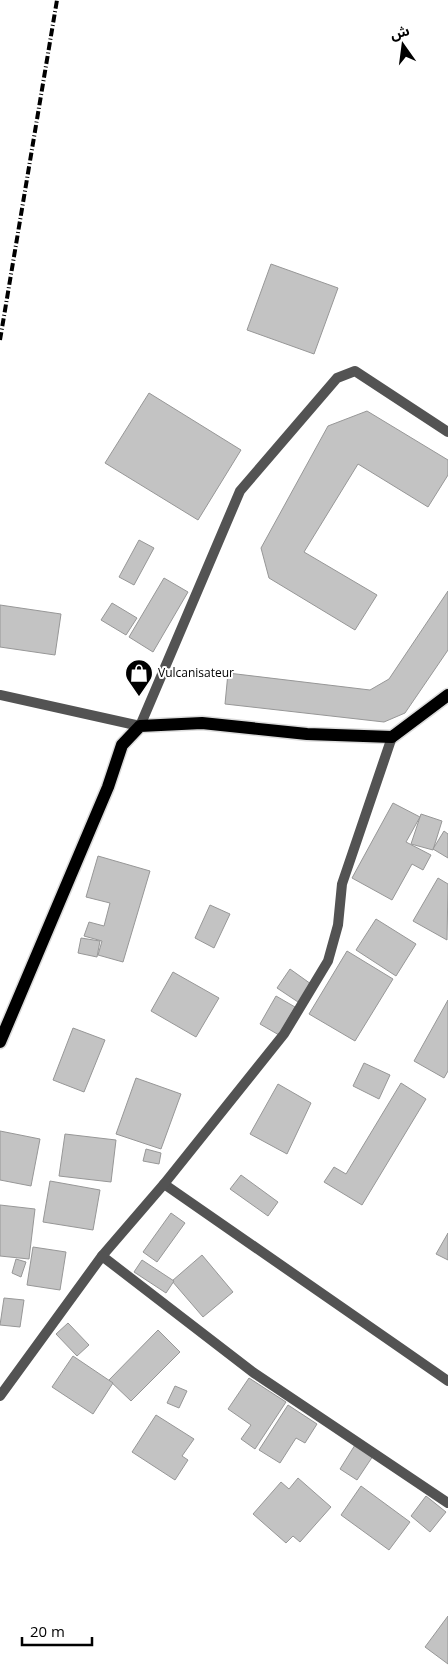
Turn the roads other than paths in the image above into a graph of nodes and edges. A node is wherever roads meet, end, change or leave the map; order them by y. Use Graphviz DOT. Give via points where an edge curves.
graph roads {
  1 [pos="448,432"];
  2 [pos="0,695"];
  3 [pos="448,695"];
  4 [pos="140,726"];
  5 [pos="392,737"];
  6 [pos="0,1042"];
  7 [pos="164,1184"];
  8 [pos="102,1256"];
  9 [pos="448,1381"];
  10 [pos="0,1396"];
  11 [pos="448,1503"];
  1 -- 4 [label="street" via="356,371 337,378 240,491"];
  2 -- 4 [label="street"];
  3 -- 5 [label="main road"];
  4 -- 5 [label="main road" via="202,723 307,734"];
  4 -- 6 [label="main road" via="122,745 108,787"];
  5 -- 7 [label="street" via="342,884 338,925 328,961 284,1034"];
  7 -- 8 [label="street"];
  7 -- 9 [label="street"];
  8 -- 10 [label="street"];
  8 -- 11 [label="street" via="254,1373"];
}
